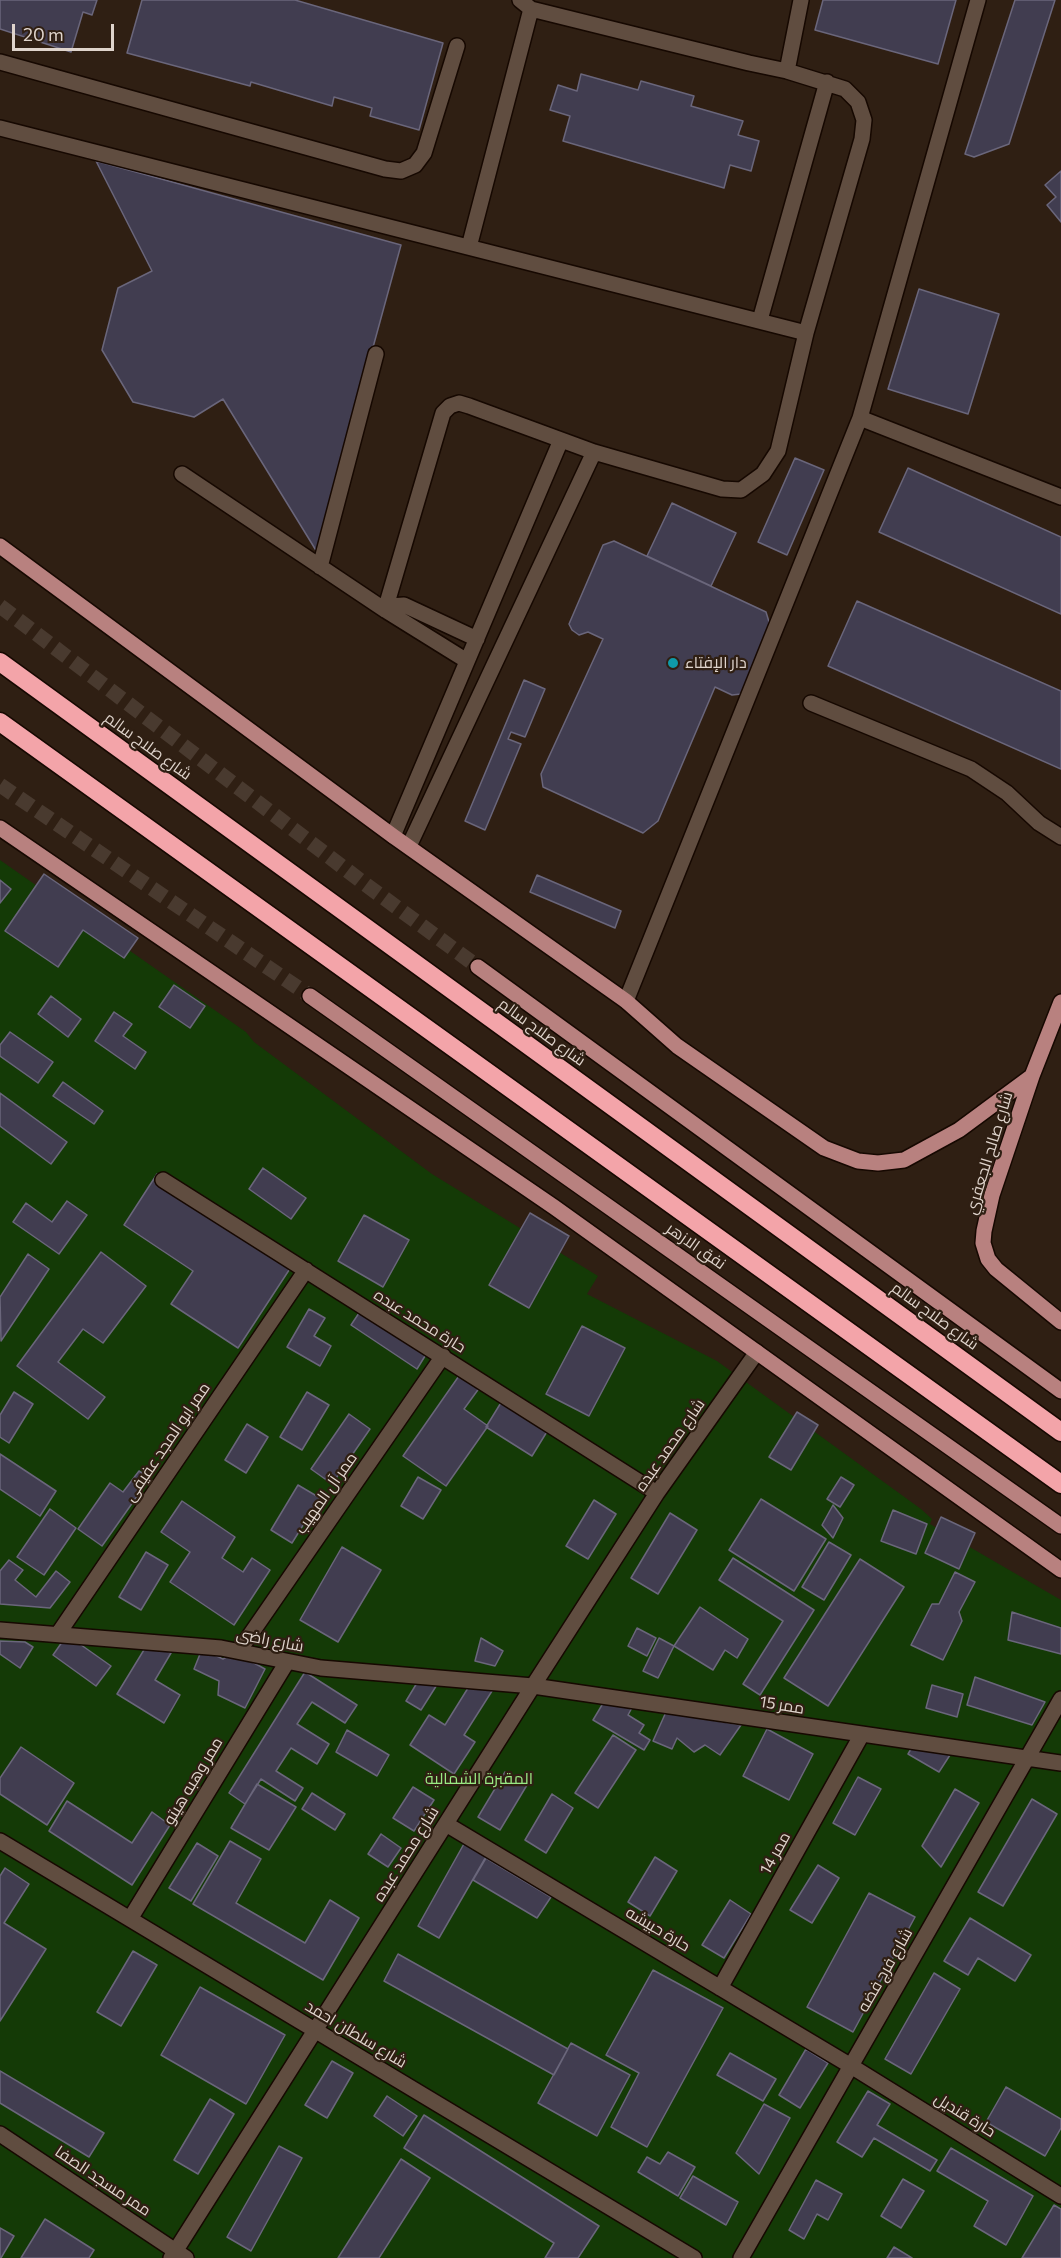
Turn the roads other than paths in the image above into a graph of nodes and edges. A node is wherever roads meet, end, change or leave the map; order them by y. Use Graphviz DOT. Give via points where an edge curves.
graph roads {
  1 [pos="801,0"];
  2 [pos="978,0"];
  3 [pos="526,5"];
  4 [pos="457,46"];
  5 [pos="0,62"];
  6 [pos="787,71"];
  7 [pos="827,82"];
  8 [pos="0,128"];
  9 [pos="469,247"];
  10 [pos="760,320"];
  11 [pos="806,333"];
  12 [pos="376,354"];
  13 [pos="860,418"];
  14 [pos="561,440"];
  15 [pos="594,452"];
  16 [pos="182,474"];
  17 [pos="1061,497"];
  18 [pos="0,546"];
  19 [pos="320,567"];
  20 [pos="385,610"];
  21 [pos="477,639"];
  22 [pos="467,661"];
  23 [pos="0,662"];
  24 [pos="812,703"];
  25 [pos="445,714"];
  26 [pos="0,722"];
  27 [pos="466,724"];
  28 [pos="0,828"];
  29 [pos="393,836"];
  30 [pos="1061,837"];
  31 [pos="409,846"];
  32 [pos="478,967"];
  33 [pos="310,996"];
  34 [pos="626,1001"];
  35 [pos="1061,1002"];
  36 [pos="1032,1076"];
  37 [pos="163,1180"];
  38 [pos="306,1270"];
  39 [pos="1061,1322"];
  40 [pos="757,1352"];
  41 [pos="443,1356"];
  42 [pos="1061,1391"];
  43 [pos="1061,1432"];
  44 [pos="1061,1484"];
  45 [pos="657,1493"];
  46 [pos="1061,1526"];
  47 [pos="1061,1570"];
  48 [pos="0,1630"];
  49 [pos="58,1634"];
  50 [pos="238,1651"];
  51 [pos="287,1662"];
  52 [pos="533,1686"];
  53 [pos="1061,1699"];
  54 [pos="861,1736"];
  55 [pos="1027,1759"];
  56 [pos="1061,1763"];
  57 [pos="447,1824"];
  58 [pos="0,1842"];
  59 [pos="130,1919"];
  60 [pos="720,1988"];
  61 [pos="316,2031"];
  62 [pos="851,2066"];
  63 [pos="0,2134"];
  64 [pos="1061,2196"];
  65 [pos="177,2256"];
  66 [pos="694,2258"];
  67 [pos="741,2258"];
  1 -- 6 [label="street"];
  2 -- 13 [label="street"];
  3 -- 6 [label="street"];
  3 -- 9 [label="street"];
  4 -- 5 [label="street" via="423,153 415,165 401,171 385,170"];
  6 -- 7 [label="street"];
  7 -- 10 [label="street"];
  7 -- 11 [label="street" via="845,89 858,102 864,120 862,139"];
  8 -- 9 [label="street"];
  9 -- 10 [label="street"];
  10 -- 11 [label="street"];
  11 -- 15 [label="street" via="778,451 763,474 741,490 690,481"];
  12 -- 19 [label="street"];
  13 -- 17 [label="street"];
  13 -- 34 [label="street"];
  14 -- 15 [label="street"];
  14 -- 20 [label="street" via="469,406 450,406 443,413"];
  14 -- 21 [label="street"];
  15 -- 27 [label="street"];
  16 -- 19 [label="street"];
  18 -- 29 [label="main road"];
  19 -- 20 [label="street"];
  20 -- 21 [label="street" via="404,605"];
  20 -- 22 [label="street"];
  21 -- 22 [label="street"];
  22 -- 25 [label="street"];
  23 -- 43 [label="highway, شارع صلاح سالم"];
  24 -- 30 [label="street" via="971,769"];
  25 -- 27 [label="street"];
  25 -- 29 [label="street"];
  26 -- 44 [label="highway"];
  27 -- 31 [label="street"];
  28 -- 40 [label="main road" via="365,1077"];
  29 -- 31 [label="main road"];
  31 -- 34 [label="main road"];
  32 -- 42 [label="main road"];
  33 -- 46 [label="main road, نفق الازهر"];
  34 -- 36 [label="main road" via="677,1046 824,1148 858,1161 904,1160 959,1130"];
  35 -- 36 [label="main road, شارع صالح الجعفري"];
  36 -- 39 [label="main road, شارع صالح الجعفري" via="992,1195 983,1243 996,1269"];
  37 -- 38 [label="street, حارة محمد عبده"];
  38 -- 41 [label="street, حارة محمد عبده"];
  38 -- 49 [label="street, ممر ابو المجد عفيفى"];
  40 -- 45 [label="street, شارع محمد عبده"];
  40 -- 47 [label="main road"];
  41 -- 45 [label="street, حارة محمد عبده"];
  41 -- 50 [label="street, ممر آل المهيب"];
  45 -- 52 [label="street, شارع محمد عبده"];
  48 -- 49 [label="street, شارع راضى"];
  49 -- 50 [label="street, شارع راضى"];
  50 -- 51 [label="street, شارع راضى"];
  51 -- 52 [label="street, شارع راضى"];
  51 -- 59 [label="street, ممر وهبه هيتو"];
  52 -- 54 [label="street, ممر 15"];
  52 -- 57 [label="street, شارع محمد عبده"];
  53 -- 55 [label="street, شارع فرج فضه"];
  54 -- 55 [label="street, ممر 15"];
  54 -- 60 [label="street, ممر 14"];
  55 -- 56 [label="street, ممر 15"];
  55 -- 62 [label="street, شارع فرج فضه"];
  57 -- 60 [label="street, حارة حبيشه"];
  57 -- 61 [label="street, شارع محمد عبده"];
  58 -- 59 [label="street, شارع سلطان احمد"];
  59 -- 61 [label="street, شارع سلطان احمد"];
  60 -- 62 [label="street, حارة حبيشه"];
  61 -- 65 [label="street, شارع محمد عبده"];
  61 -- 66 [label="street, شارع سلطان احمد"];
  62 -- 64 [label="street, حارة قنديل"];
  62 -- 67 [label="street, شارع فرج فضه"];
  63 -- 65 [label="street, ممر مسجد الصفا"];
}
